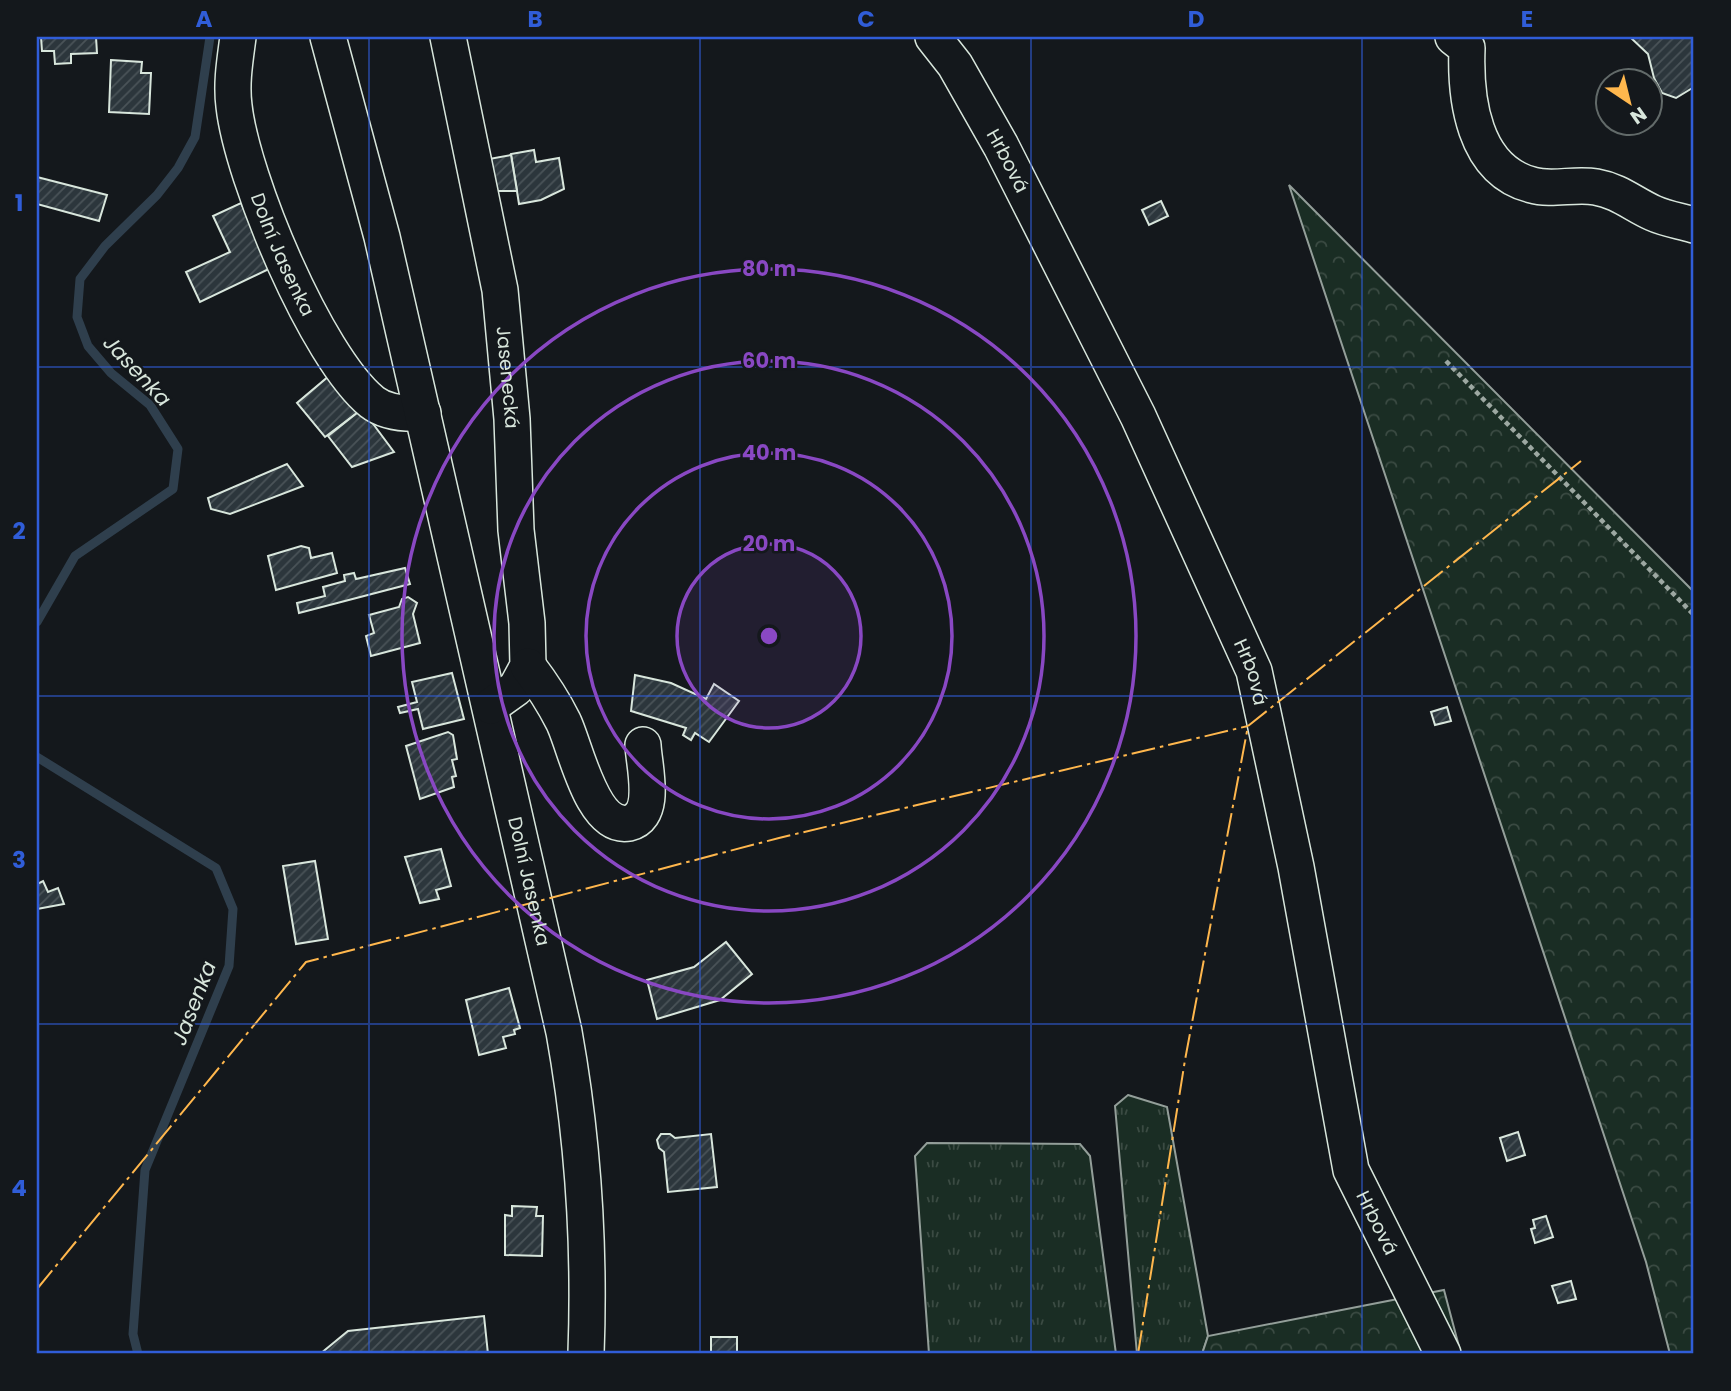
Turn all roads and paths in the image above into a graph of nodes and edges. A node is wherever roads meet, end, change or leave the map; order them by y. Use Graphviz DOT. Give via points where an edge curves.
graph roads {
  1 [pos="238,37"];
  2 [pos="328,37"];
  3 [pos="448,37"];
  4 [pos="933,37"];
  5 [pos="1453,37"];
  6 [pos="1694,225"];
  7 [pos="1446,361"];
  8 [pos="423,414"];
  9 [pos="1694,615"];
  10 [pos="528,666"];
  11 [pos="491,706"];
  12 [pos="643,745"];
  13 [pos="586,1354"];
  14 [pos="1443,1354"];
  1 -- 8 [label="street, Dolní Jasenka" via="234,107 245,153 286,267 339,362 373,403 395,412"];
  2 -- 8 [label="street, Dolní Jasenka" via="354,124"];
  3 -- 10 [label="street, Jasenecká" via="500,290"];
  4 -- 14 [label="street, Hrbová" via="955,65 1001,146 1138,416 1254,671 1296,867 1351,1170"];
  5 -- 6 [label="street" via="1467,48 1466,82 1485,152 1503,171 1532,186 1593,186 1619,193 1653,214"];
  7 -- 9 [label="path"];
  8 -- 11 [label="street, Dolní Jasenka"];
  10 -- 11 [label="street" via="516,688"];
  10 -- 12 [label="street" via="564,723 590,790 610,818 622,824 643,815 647,804"];
  11 -- 13 [label="street, Dolní Jasenka" via="570,1066 584,1197"];
}
